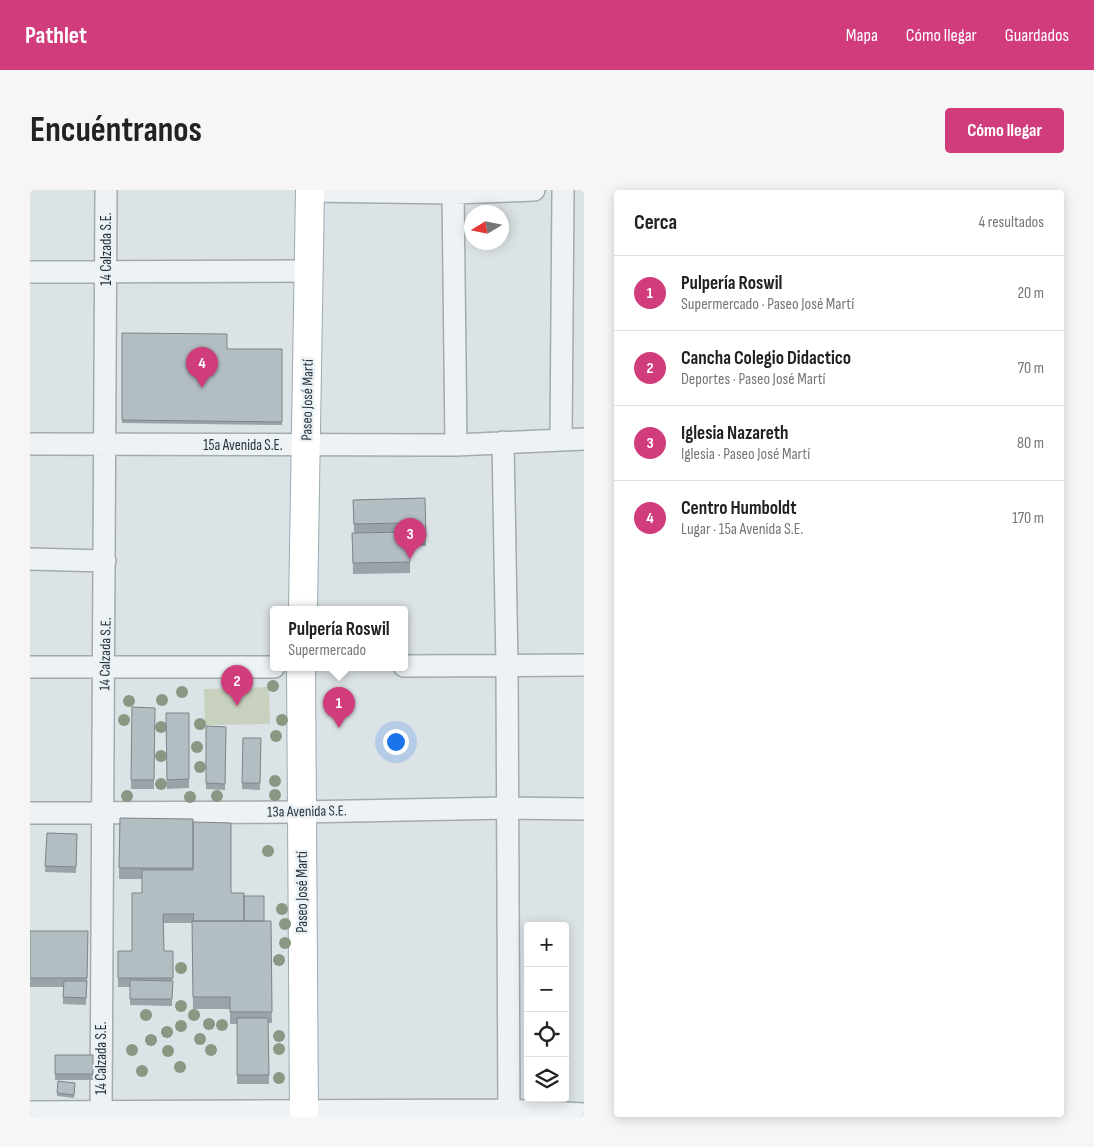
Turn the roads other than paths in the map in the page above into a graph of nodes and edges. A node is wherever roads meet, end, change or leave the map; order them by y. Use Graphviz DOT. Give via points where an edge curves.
graph roads {
  1 [pos="106,190"];
  2 [pos="534,190"];
  3 [pos="563,190"];
  4 [pos="310,191"];
  5 [pos="453,192"];
  6 [pos="308,271"];
  7 [pos="30,272"];
  8 [pos="107,273"];
  9 [pos="584,439"];
  10 [pos="561,440"];
  11 [pos="502,442"];
  12 [pos="30,444"];
  13 [pos="106,445"];
  14 [pos="306,445"];
  15 [pos="456,445"];
  16 [pos="30,559"];
  17 [pos="105,561"];
  18 [pos="302,606"];
  19 [pos="584,665"];
  20 [pos="408,666"];
  21 [pos="507,666"];
  22 [pos="30,667"];
  23 [pos="270,667"];
  24 [pos="105,668"];
  25 [pos="301,671"];
  26 [pos="506,808"];
  27 [pos="584,810"];
  28 [pos="301,812"];
  29 [pos="30,813"];
  30 [pos="101,813"];
  31 [pos="30,1112"];
  32 [pos="304,1113"];
  33 [pos="509,1114"];
  34 [pos="584,1114"];
  35 [pos="101,1115"];
  1 -- 8 [label="street, 14 Calzada S.E."];
  2 -- 5 [label="street"];
  3 -- 10 [label="street"];
  4 -- 5 [label="street"];
  4 -- 6 [label="main road, Paseo José Martí"];
  5 -- 15 [label="street"];
  6 -- 8 [label="street"];
  6 -- 14 [label="main road, Paseo José Martí"];
  7 -- 8 [label="street"];
  8 -- 13 [label="street, 14 Calzada S.E."];
  9 -- 10 [label="street, 15a Avenida S.E."];
  10 -- 11 [label="street, 15a Avenida S.E."];
  11 -- 15 [label="street, 15a Avenida S.E."];
  11 -- 21 [label="street"];
  12 -- 13 [label="street, 15a Avenida S.E."];
  13 -- 14 [label="street, 15a Avenida S.E."];
  13 -- 17 [label="street, 14 Calzada S.E."];
  14 -- 15 [label="street, 15a Avenida S.E."];
  14 -- 18 [label="main road, Paseo José Martí"];
  16 -- 17 [label="street"];
  17 -- 24 [label="street, 14 Calzada S.E."];
  19 -- 21 [label="street"];
  20 -- 21 [label="street"];
  21 -- 26 [label="street"];
  22 -- 24 [label="street"];
  23 -- 24 [label="street"];
  24 -- 30 [label="street, 14 Calzada S.E."];
  25 -- 28 [label="main road, Paseo José Martí"];
  26 -- 27 [label="street, 13a Avenida S.E."];
  26 -- 28 [label="street, 13a Avenida S.E."];
  26 -- 33 [label="street"];
  28 -- 30 [label="street, 13a Avenida S.E."];
  28 -- 32 [label="main road, Paseo José Martí"];
  29 -- 30 [label="street, 13a Avenida S.E."];
  30 -- 35 [label="street, 14 Calzada S.E."];
  31 -- 35 [label="street"];
  32 -- 33 [label="street"];
  32 -- 35 [label="street"];
  33 -- 34 [label="street"];
}
